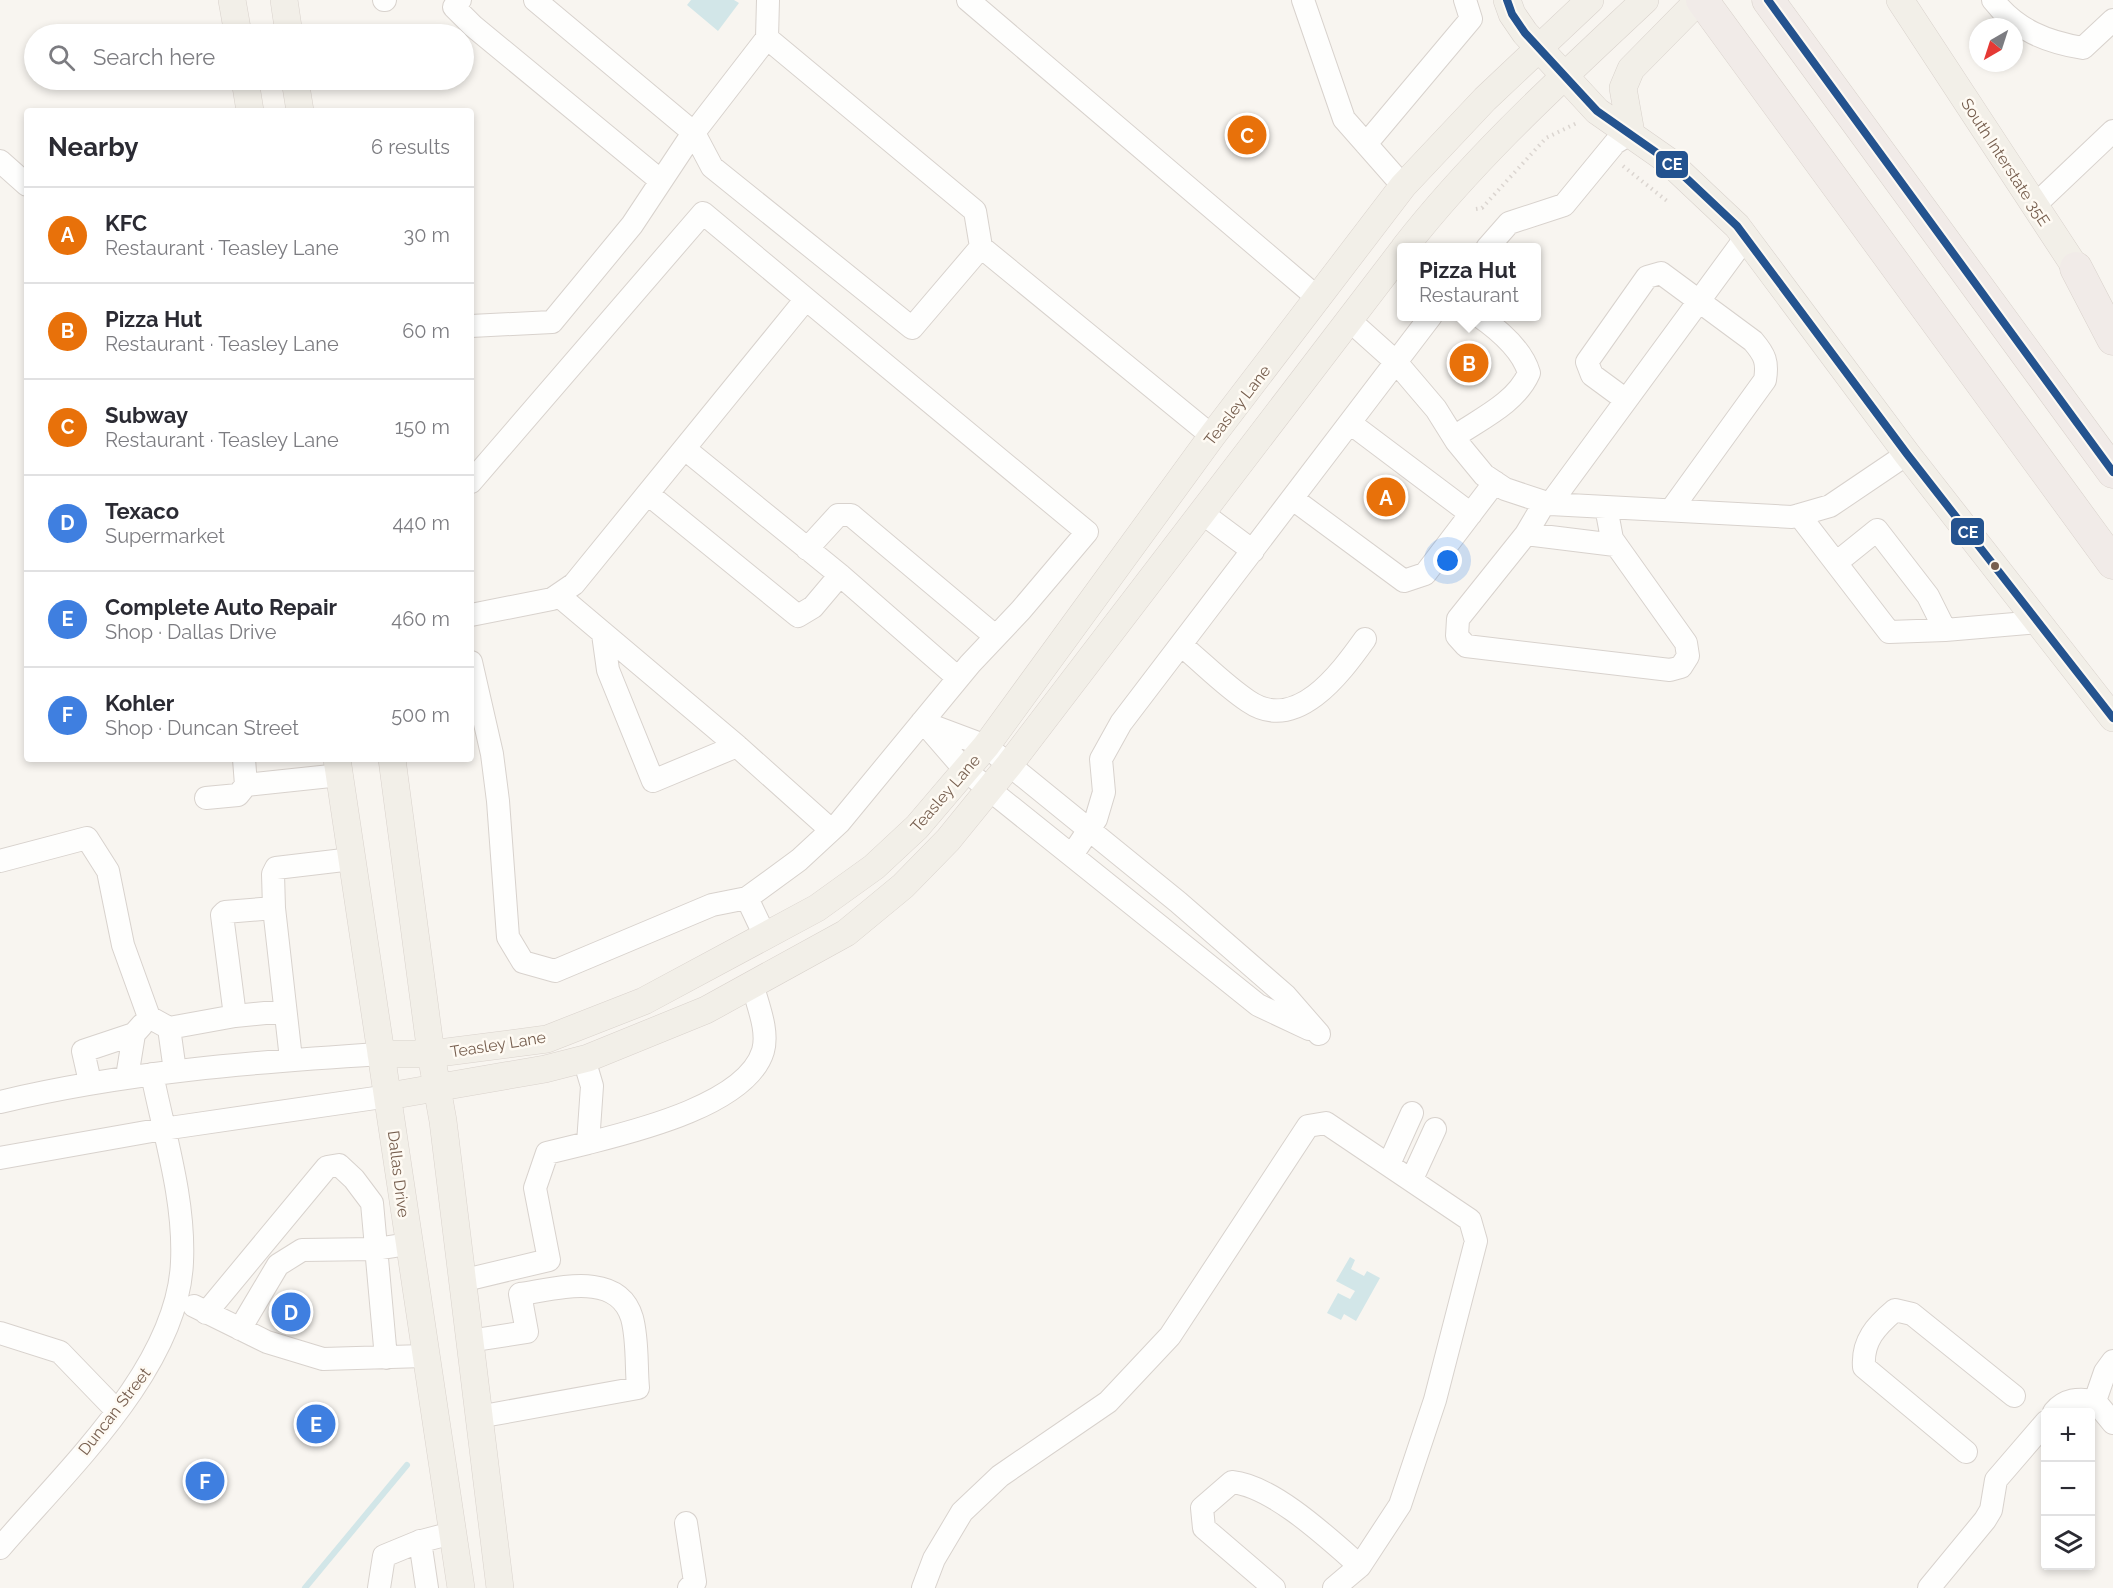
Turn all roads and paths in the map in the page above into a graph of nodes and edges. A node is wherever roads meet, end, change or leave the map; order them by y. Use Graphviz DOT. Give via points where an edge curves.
graph roads {
  1 [pos="232,0"];
  2 [pos="284,0"];
  3 [pos="460,0"];
  4 [pos="535,0"];
  5 [pos="768,0"];
  6 [pos="968,0"];
  7 [pos="1303,0"];
  8 [pos="1465,0"];
  9 [pos="1507,0"];
  10 [pos="1590,0"];
  11 [pos="1645,0"];
  12 [pos="1700,0"];
  13 [pos="1901,0"];
  14 [pos="1993,0"];
  15 [pos="1774,9"];
  16 [pos="2113,20"];
  17 [pos="236,24"];
  18 [pos="288,24"];
  19 [pos="471,24"];
  20 [pos="474,27"];
  21 [pos="767,38"];
  22 [pos="1540,48"];
  23 [pos="1566,75"];
  24 [pos="247,90"];
  25 [pos="297,90"];
  26 [pos="250,108"];
  27 [pos="300,108"];
  28 [pos="2113,131"];
  29 [pos="694,133"];
  30 [pos="1632,133"];
  31 [pos="1554,134"];
  32 [pos="1366,144"];
  33 [pos="0,161"];
  34 [pos="661,181"];
  35 [pos="24,182"];
  36 [pos="1403,186"];
  37 [pos="2034,205"];
  38 [pos="1476,209"];
  39 [pos="1746,237"];
  40 [pos="1408,243"];
  41 [pos="1491,243"];
  42 [pos="981,247"];
  43 [pos="1397,256"];
  44 [pos="2076,268"];
  45 [pos="806,299"];
  46 [pos="1319,299"];
  47 [pos="1699,301"];
  48 [pos="1348,320"];
  49 [pos="1427,321"];
  50 [pos="1486,321"];
  51 [pos="2113,323"];
  52 [pos="474,326"];
  53 [pos="2113,339"];
  54 [pos="1396,362"];
  55 [pos="1626,400"];
  56 [pos="1350,423"];
  57 [pos="1212,436"];
  58 [pos="1454,437"];
  59 [pos="685,449"];
  60 [pos="1906,454"];
  61 [pos="2113,472"];
  62 [pos="474,479"];
  63 [pos="1495,483"];
  64 [pos="648,494"];
  65 [pos="1293,499"];
  66 [pos="1547,503"];
  67 [pos="1606,507"];
  68 [pos="1671,510"];
  69 [pos="1202,513"];
  70 [pos="1471,514"];
  71 [pos="1799,514"];
  72 [pos="1526,534"];
  73 [pos="1615,545"];
  74 [pos="807,549"];
  75 [pos="1253,551"];
  76 [pos="1836,563"];
  77 [pos="2113,563"];
  78 [pos="840,575"];
  79 [pos="558,595"];
  80 [pos="474,614"];
  81 [pos="2038,622"];
  82 [pos="1945,630"];
  83 [pos="603,634"];
  84 [pos="995,636"];
  85 [pos="1365,639"];
  86 [pos="1181,645"];
  87 [pos="474,675"];
  88 [pos="958,678"];
  89 [pos="2113,718"];
  90 [pos="922,722"];
  91 [pos="737,746"];
  92 [pos="986,746"];
  93 [pos="244,762"];
  94 [pos="392,762"];
  95 [pos="1009,765"];
  96 [pos="339,767"];
  97 [pos="965,770"];
  98 [pos="246,785"];
  99 [pos="989,789"];
  100 [pos="206,798"];
  101 [pos="831,830"];
  102 [pos="1089,830"];
  103 [pos="1072,855"];
  104 [pos="351,859"];
  105 [pos="0,861"];
  106 [pos="747,898"];
  107 [pos="274,908"];
  108 [pos="765,936"];
  109 [pos="752,983"];
  110 [pos="285,1011"];
  111 [pos="235,1016"];
  112 [pos="141,1025"];
  113 [pos="169,1028"];
  114 [pos="381,1054"];
  115 [pos="431,1054"];
  116 [pos="291,1059"];
  117 [pos="584,1059"];
  118 [pos="175,1071"];
  119 [pos="152,1074"];
  120 [pos="127,1077"];
  121 [pos="90,1082"];
  122 [pos="436,1088"];
  123 [pos="389,1096"];
  124 [pos="0,1102"];
  125 [pos="1412,1113"];
  126 [pos="163,1128"];
  127 [pos="1435,1129"];
  128 [pos="588,1143"];
  129 [pos="0,1158"];
  130 [pos="1389,1164"];
  131 [pos="1412,1179"];
  132 [pos="408,1244"];
  133 [pos="376,1249"];
  134 [pos="516,1268"];
  135 [pos="461,1281"];
  136 [pos="520,1294"];
  137 [pos="177,1299"];
  138 [pos="207,1312"];
  139 [pos="240,1329"];
  140 [pos="0,1333"];
  141 [pos="469,1341"];
  142 [pos="424,1356"];
  143 [pos="386,1358"];
  144 [pos="2113,1361"];
  145 [pos="2014,1396"];
  146 [pos="2095,1401"];
  147 [pos="2058,1408"];
  148 [pos="117,1411"];
  149 [pos="478,1417"];
  150 [pos="2113,1423"];
  151 [pos="2041,1428"];
  152 [pos="1966,1452"];
  153 [pos="686,1523"];
  154 [pos="452,1533"];
  155 [pos="3,1539"];
  156 [pos="420,1541"];
  157 [pos="496,1558"];
  158 [pos="1360,1566"];
  159 [pos="459,1576"];
  160 [pos="379,1588"];
  161 [pos="428,1588"];
  162 [pos="500,1588"];
  163 [pos="689,1588"];
  164 [pos="923,1588"];
  165 [pos="1274,1588"];
  166 [pos="1334,1588"];
  167 [pos="1929,1588"];
  1 -- 17 [label="main road"];
  2 -- 18 [label="main road"];
  3 -- 19 [label="street" via="454,7"];
  4 -- 29 [label="street"];
  5 -- 21 [label="street"];
  6 -- 46 [label="street"];
  7 -- 32 [label="street" via="1344,118"];
  8 -- 32 [label="street" via="1471,19"];
  9 -- 22 [label="main road" via="1519,23"];
  10 -- 22 [label="main road, Teasley Lane"];
  11 -- 23 [label="main road"];
  12 -- 30 [label="main road" via="1631,69 1623,88"];
  12 -- 77 [label="highway"];
  13 -- 37 [label="main road, South Interstate 35E"];
  14 -- 16 [label="street" via="2017,26 2056,44 2083,48"];
  15 -- 61 [label="highway"];
  20 -- 34 [label="street"];
  21 -- 29 [label="street"];
  21 -- 42 [label="street" via="975,211"];
  22 -- 23 [label="main road"];
  22 -- 36 [label="main road, Teasley Lane" via="1485,99"];
  23 -- 30 [label="main road" via="1598,111"];
  23 -- 40 [label="main road" via="1456,185"];
  24 -- 26 [label="main road"];
  25 -- 27 [label="main road"];
  28 -- 37 [label="street"];
  29 -- 34 [label="street"];
  29 -- 42 [label="street" via="712,167 912,328"];
  30 -- 39 [label="main road" via="1695,184"];
  30 -- 41 [label="street" via="1615,143 1564,205 1509,223"];
  31 -- 38 [label="path" via="1482,208"];
  32 -- 36 [label="street"];
  33 -- 35 [label="street"];
  34 -- 52 [label="street" via="632,225 552,322"];
  36 -- 46 [label="main road, Teasley Lane"];
  37 -- 44 [label="main road, South Interstate 35E"];
  39 -- 47 [label="street"];
  39 -- 60 [label="main road"];
  42 -- 57 [label="street"];
  43 -- 48 [label="main road, Teasley Lane"];
  44 -- 51 [label="main road, South Interstate 35E"];
  44 -- 53 [label="highway"];
  45 -- 59 [label="street"];
  45 -- 62 [label="street" via="704,213"];
  45 -- 84 [label="street" via="1087,532"];
  46 -- 48 [label="main road"];
  46 -- 57 [label="main road, Teasley Lane"];
  47 -- 55 [label="street"];
  47 -- 55 [label="street" via="1661,273 1647,277 1587,362 1592,375"];
  47 -- 68 [label="street" via="1753,341 1764,354 1765,380"];
  48 -- 54 [label="street"];
  48 -- 69 [label="main road, Teasley Lane"];
  49 -- 54 [label="street"];
  50 -- 58 [label="street" via="1526,362 1529,373 1503,405"];
  54 -- 56 [label="street"];
  54 -- 58 [label="street"];
  55 -- 66 [label="street"];
  56 -- 65 [label="street"];
  56 -- 70 [label="street"];
  57 -- 92 [label="main road, Teasley Lane"];
  58 -- 63 [label="street" via="1484,476"];
  59 -- 64 [label="street"];
  59 -- 74 [label="street"];
  60 -- 71 [label="street" via="1830,506"];
  60 -- 81 [label="main road"];
  63 -- 66 [label="street"];
  63 -- 70 [label="street"];
  64 -- 78 [label="street" via="798,616 813,607"];
  64 -- 79 [label="street" via="574,584"];
  65 -- 70 [label="street" via="1404,581 1425,574"];
  65 -- 75 [label="street"];
  66 -- 67 [label="street"];
  66 -- 72 [label="street"];
  67 -- 68 [label="street"];
  67 -- 73 [label="street" via="1608,529"];
  68 -- 71 [label="street" via="1792,517"];
  69 -- 75 [label="street"];
  69 -- 95 [label="main road, Teasley Lane"];
  71 -- 76 [label="street"];
  72 -- 73 [label="street"];
  72 -- 73 [label="street" via="1458,619 1457,636 1466,646 1670,670 1681,667 1688,656 1686,643"];
  74 -- 78 [label="street"];
  74 -- 84 [label="street" via="838,515 851,515"];
  75 -- 86 [label="street"];
  76 -- 82 [label="street" via="1888,632"];
  76 -- 82 [label="street" via="1877,530 1928,596"];
  78 -- 88 [label="street"];
  79 -- 80 [label="street"];
  79 -- 83 [label="street"];
  81 -- 82 [label="street"];
  81 -- 89 [label="main road"];
  83 -- 91 [label="street"];
  83 -- 91 [label="street" via="608,670 654,781"];
  84 -- 88 [label="street"];
  85 -- 86 [label="street" via="1338,676 1308,701 1282,712 1265,710 1249,702"];
  86 -- 102 [label="street" via="1121,723 1101,759 1104,792"];
  87 -- 106 [label="street" via="492,754 508,937 523,962 555,971 712,905"];
  88 -- 90 [label="street"];
  90 -- 92 [label="street"];
  90 -- 97 [label="street"];
  90 -- 101 [label="street"];
  91 -- 101 [label="street"];
  92 -- 95 [label="street"];
  92 -- 97 [label="main road, Teasley Lane"];
  93 -- 98 [label="street"];
  94 -- 115 [label="main road"];
  95 -- 99 [label="main road, Teasley Lane"];
  95 -- 102 [label="street"];
  96 -- 98 [label="street"];
  96 -- 104 [label="main road, Dallas Drive"];
  97 -- 99 [label="street"];
  97 -- 108 [label="main road, Teasley Lane" via="917,827 874,867 817,908"];
  98 -- 100 [label="street" via="238,795"];
  99 -- 103 [label="street"];
  99 -- 109 [label="main road, Teasley Lane" via="948,840 903,886 846,933"];
  101 -- 106 [label="street" via="799,860"];
  102 -- 103 [label="street"];
  102 -- 103 [label="street" via="1285,995 1318,1034 1258,1005"];
  104 -- 107 [label="street" via="276,867"];
  104 -- 114 [label="main road, Dallas Drive"];
  105 -- 112 [label="street" via="87,838 108,871"];
  106 -- 108 [label="street"];
  107 -- 110 [label="street"];
  107 -- 111 [label="street" via="225,912 221,918"];
  108 -- 115 [label="main road, Teasley Lane" via="637,1004 547,1038"];
  109 -- 117 [label="main road, Teasley Lane" via="705,1010"];
  109 -- 128 [label="street" via="765,1035 755,1069 694,1110 661,1124"];
  110 -- 111 [label="street"];
  110 -- 116 [label="street"];
  111 -- 113 [label="street"];
  112 -- 113 [label="street"];
  112 -- 120 [label="street"];
  112 -- 121 [label="street" via="83,1051"];
  113 -- 118 [label="street"];
  114 -- 115 [label="main road, Teasley Lane"];
  114 -- 116 [label="street, Teasley Lane"];
  114 -- 123 [label="main road, Dallas Drive"];
  115 -- 122 [label="main road"];
  116 -- 118 [label="street, Teasley Lane"];
  117 -- 122 [label="main road, Teasley Lane"];
  117 -- 128 [label="street" via="592,1086"];
  118 -- 119 [label="street, Teasley Lane"];
  119 -- 120 [label="street, Teasley Lane"];
  119 -- 126 [label="street, Duncan Street"];
  120 -- 121 [label="street, Teasley Lane"];
  121 -- 124 [label="street, Teasley Lane"];
  122 -- 123 [label="main road, Teasley Lane"];
  122 -- 135 [label="main road"];
  123 -- 126 [label="street, Teasley Lane"];
  123 -- 132 [label="main road, Dallas Drive"];
  125 -- 130 [label="street"];
  126 -- 129 [label="street, Teasley Lane"];
  126 -- 137 [label="street, Duncan Street" via="181,1223 182,1263"];
  127 -- 131 [label="street"];
  128 -- 134 [label="street" via="547,1153 535,1188 549,1260"];
  130 -- 131 [label="street"];
  130 -- 164 [label="street" via="1326,1123 1308,1126 1170,1336 1108,1402 1000,1476 962,1512 934,1559"];
  131 -- 158 [label="street" via="1470,1220 1476,1240 1435,1400 1400,1505"];
  132 -- 133 [label="street"];
  132 -- 142 [label="main road, Dallas Drive"];
  133 -- 138 [label="street" via="372,1203 339,1165 327,1167"];
  133 -- 139 [label="street" via="302,1250 278,1266"];
  133 -- 143 [label="street"];
  134 -- 135 [label="street"];
  134 -- 136 [label="street"];
  135 -- 141 [label="main road"];
  136 -- 141 [label="street" via="527,1332"];
  136 -- 149 [label="street" via="578,1286 600,1287 620,1298 632,1318 638,1388"];
  137 -- 138 [label="street"];
  137 -- 148 [label="street, Duncan Street" via="152,1363"];
  138 -- 139 [label="street"];
  139 -- 143 [label="street" via="267,1342 323,1359"];
  140 -- 148 [label="street" via="60,1352"];
  141 -- 149 [label="main road"];
  142 -- 143 [label="street"];
  142 -- 154 [label="main road, Dallas Drive"];
  144 -- 146 [label="street"];
  145 -- 152 [label="street" via="1912,1314 1895,1310 1877,1324 1863,1351 1864,1367"];
  146 -- 147 [label="street" via="2072,1400"];
  146 -- 150 [label="street"];
  148 -- 155 [label="street, Duncan Street"];
  149 -- 157 [label="main road"];
  151 -- 167 [label="street" via="1996,1480 1991,1510 1985,1520"];
  153 -- 163 [label="street" via="695,1582"];
  154 -- 156 [label="street"];
  154 -- 159 [label="main road, Dallas Drive"];
  156 -- 160 [label="street" via="384,1556"];
  156 -- 161 [label="street"];
  157 -- 159 [label="main road"];
  157 -- 162 [label="main road"];
  158 -- 165 [label="street" via="1301,1517 1249,1484 1232,1482 1202,1508 1204,1528"];
  158 -- 166 [label="street"];
}
